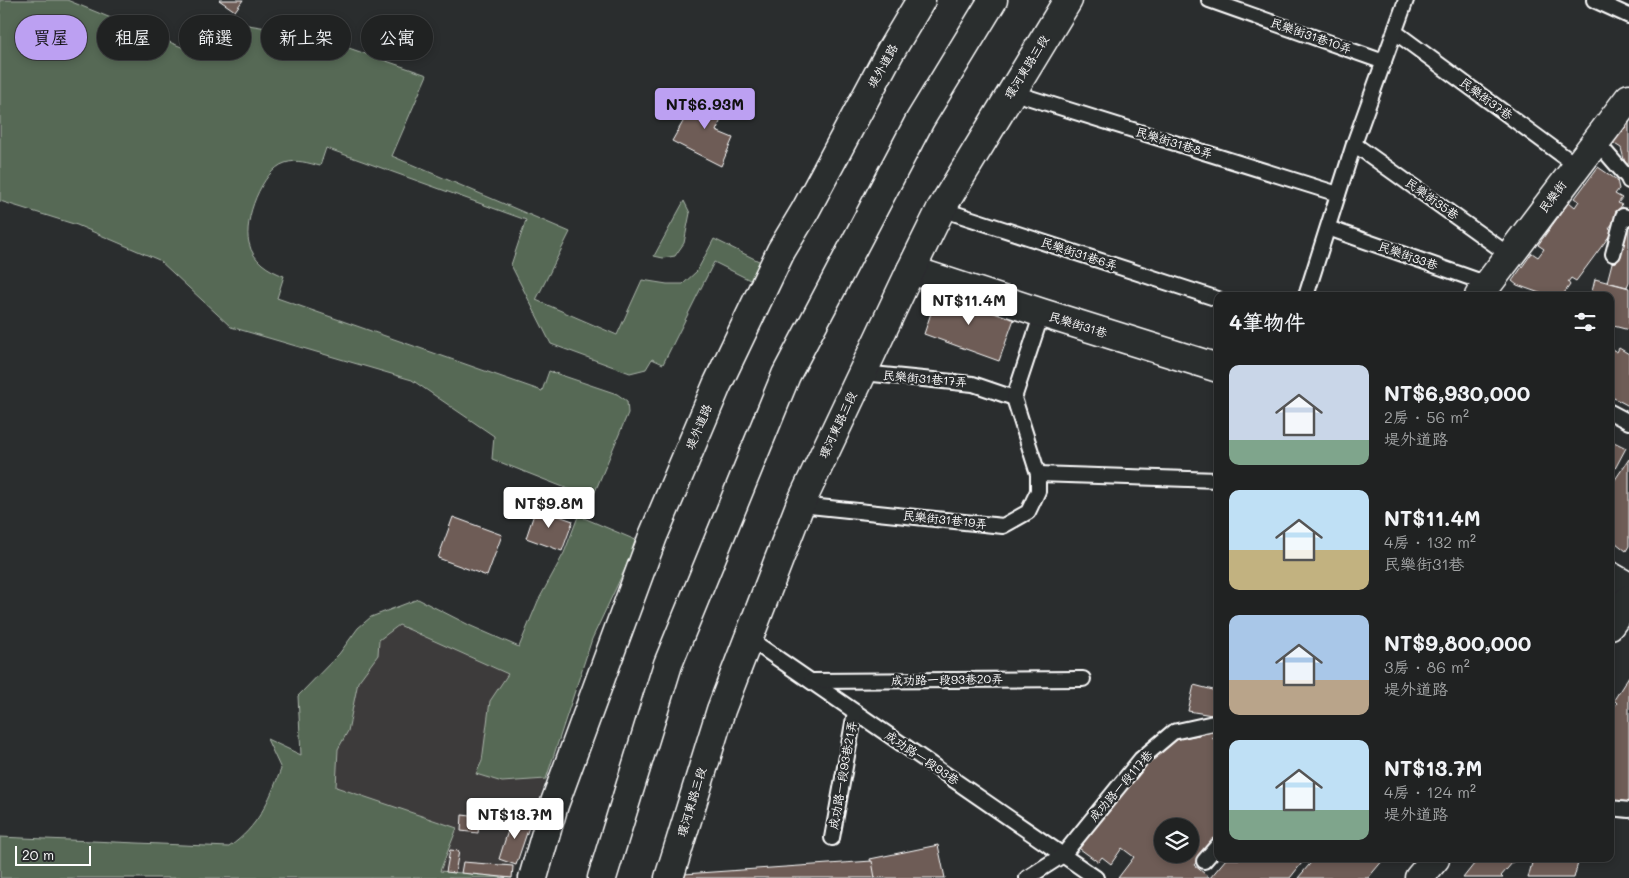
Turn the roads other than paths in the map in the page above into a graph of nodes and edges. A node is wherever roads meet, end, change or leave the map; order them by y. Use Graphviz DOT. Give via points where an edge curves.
graph roads {
  1 [pos="921,0"];
  2 [pos="993,0"];
  3 [pos="1068,0"];
  4 [pos="1210,0"];
  5 [pos="1406,0"];
  6 [pos="1594,0"];
  7 [pos="1629,16"];
  8 [pos="1395,32"];
  9 [pos="1384,62"];
  10 [pos="1011,92"];
  11 [pos="1629,98"];
  12 [pos="1596,141"];
  13 [pos="1354,144"];
  14 [pos="1577,166"];
  15 [pos="1629,181"];
  16 [pos="1338,194"];
  17 [pos="941,209"];
  18 [pos="1629,218"];
  19 [pos="1328,228"];
  20 [pos="1613,254"];
  21 [pos="1509,255"];
  22 [pos="911,270"];
  23 [pos="1484,290"];
  24 [pos="1307,292"];
  25 [pos="1214,298"];
  26 [pos="1042,313"];
  27 [pos="1214,367"];
  28 [pos="863,374"];
  29 [pos="1014,398"];
  30 [pos="1614,414"];
  31 [pos="1629,422"];
  32 [pos="1038,474"];
  33 [pos="1214,480"];
  34 [pos="800,505"];
  35 [pos="1614,578"];
  36 [pos="1629,587"];
  37 [pos="1629,598"];
  38 [pos="1614,619"];
  39 [pos="748,638"];
  40 [pos="1083,679"];
  41 [pos="811,681"];
  42 [pos="855,712"];
  43 [pos="1214,723"];
  44 [pos="1614,808"];
  45 [pos="1629,810"];
  46 [pos="832,838"];
  47 [pos="1214,850"];
  48 [pos="1063,854"];
  49 [pos="1204,861"];
  50 [pos="1432,862"];
  51 [pos="532,878"];
  52 [pos="602,878"];
  53 [pos="669,878"];
  54 [pos="1026,878"];
  55 [pos="1096,878"];
  56 [pos="1419,878"];
  1 -- 51 [label="street, 堤外道路" via="781,251 717,385 650,545 554,805"];
  2 -- 52 [label="street" via="920,120 786,375 668,664"];
  3 -- 10 [label="street, 環河東路三段"];
  4 -- 9 [label="lane, 民樂街31巷10弄"];
  5 -- 8 [label="lane"];
  6 -- 7 [label="lane"];
  8 -- 9 [label="lane"];
  8 -- 14 [label="lane, 民樂街37巷"];
  9 -- 13 [label="lane"];
  10 -- 16 [label="lane, 民樂街31巷8弄"];
  10 -- 17 [label="street, 環河東路三段"];
  11 -- 12 [label="street, 民樂街"];
  12 -- 14 [label="street, 民樂街"];
  12 -- 15 [label="lane"];
  13 -- 16 [label="lane"];
  13 -- 21 [label="lane, 民樂街35巷"];
  14 -- 21 [label="street, 民樂街"];
  16 -- 19 [label="lane"];
  17 -- 22 [label="street, 環河東路三段"];
  17 -- 25 [label="lane, 民樂街31巷6弄"];
  18 -- 20 [label="lane" via="1623,216"];
  19 -- 23 [label="lane, 民樂街33巷"];
  19 -- 24 [label="lane"];
  21 -- 23 [label="street, 民樂街"];
  22 -- 26 [label="street, 民樂街31巷"];
  22 -- 28 [label="street, 環河東路三段"];
  26 -- 27 [label="street, 民樂街31巷"];
  26 -- 29 [label="lane"];
  28 -- 29 [label="lane, 民樂街31巷17弄" via="973,384"];
  28 -- 34 [label="street, 環河東路三段"];
  29 -- 32 [label="lane, 民樂街31巷19弄"];
  30 -- 31 [label="lane"];
  32 -- 33 [label="lane"];
  32 -- 34 [label="lane, 民樂街31巷19弄" via="1038,491 1028,512 1003,526"];
  34 -- 39 [label="street, 環河東路三段"];
  35 -- 36 [label="street"];
  37 -- 38 [label="street"];
  39 -- 41 [label="lane, 成功路一段93巷"];
  39 -- 53 [label="street, 環河東路三段" via="721,710"];
  40 -- 41 [label="lane, 成功路一段93巷20弄"];
  41 -- 42 [label="lane, 成功路一段93巷"];
  42 -- 46 [label="lane, 成功路一段93巷21弄"];
  42 -- 48 [label="lane, 成功路一段93巷"];
  43 -- 48 [label="lane, 成功路一段117巷" via="1173,732 1141,759"];
  44 -- 45 [label="lane"];
  47 -- 49 [label="lane"];
  48 -- 54 [label="lane, 成功路一段117巷"];
  48 -- 55 [label="lane, 成功路一段93巷"];
  50 -- 56 [label="street"];
}
